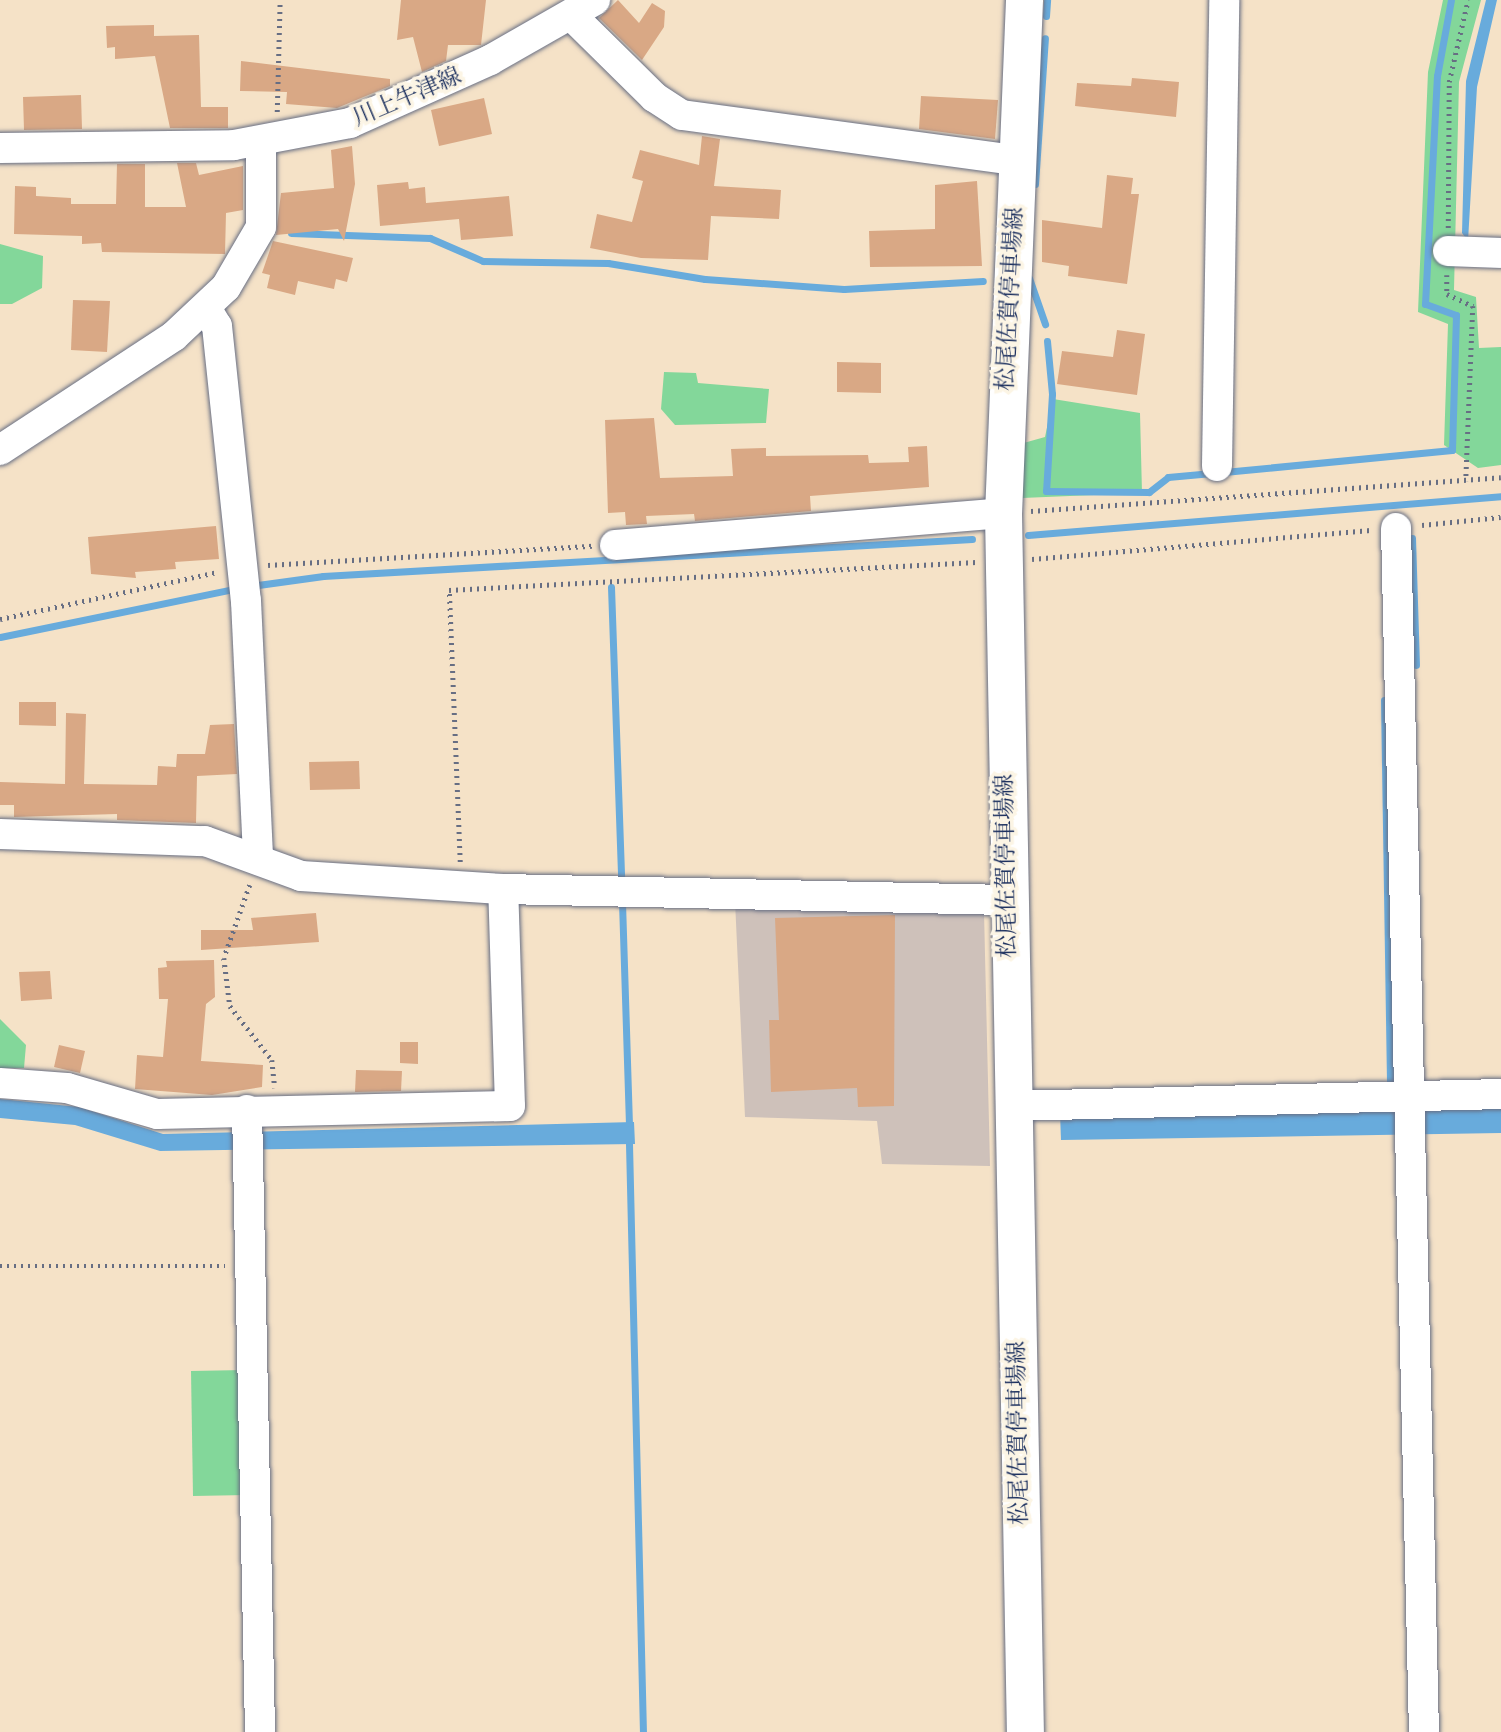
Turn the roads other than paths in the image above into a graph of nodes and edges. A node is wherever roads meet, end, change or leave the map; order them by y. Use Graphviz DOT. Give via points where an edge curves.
graph roads {
  1 [pos="1024,0"];
  2 [pos="1224,0"];
  3 [pos="584,9"];
  4 [pos="268,139"];
  5 [pos="0,148"];
  6 [pos="1017,160"];
  7 [pos="1448,251"];
  8 [pos="1501,253"];
  9 [pos="206,308"];
  10 [pos="0,450"];
  11 [pos="1217,466"];
  12 [pos="1003,513"];
  13 [pos="1396,528"];
  14 [pos="615,545"];
  15 [pos="0,834"];
  16 [pos="258,860"];
  17 [pos="503,889"];
  18 [pos="1006,900"];
  19 [pos="0,1083"];
  20 [pos="1501,1094"];
  21 [pos="1412,1099"];
  22 [pos="1011,1105"];
  23 [pos="247,1117"];
  24 [pos="260,1732"];
  25 [pos="1025,1732"];
  26 [pos="1424,1732"];
  1 -- 6 [label="main road, 松尾佐賀停車場線"];
  2 -- 11 [label="street"];
  3 -- 4 [label="street, 川上牛津線" via="385,110"];
  3 -- 6 [label="street" via="653,97 682,116"];
  4 -- 5 [label="street, 川上牛津線"];
  4 -- 9 [label="street" via="261,227 247,261"];
  6 -- 12 [label="main road, 松尾佐賀停車場線"];
  7 -- 8 [label="street"];
  9 -- 10 [label="street"];
  9 -- 16 [label="street" via="217,326 246,601"];
  12 -- 14 [label="street"];
  12 -- 18 [label="main road, 松尾佐賀停車場線"];
  13 -- 21 [label="street"];
  15 -- 16 [label="street" via="205,841"];
  16 -- 17 [label="street" via="301,876"];
  17 -- 18 [label="street"];
  17 -- 23 [label="street" via="510,1106 278,1110"];
  18 -- 22 [label="main road, 松尾佐賀停車場線"];
  19 -- 23 [label="street" via="67,1088 157,1114"];
  20 -- 21 [label="street"];
  21 -- 22 [label="street"];
  21 -- 26 [label="street"];
  22 -- 25 [label="main road, 松尾佐賀停車場線"];
  23 -- 24 [label="street"];
}
